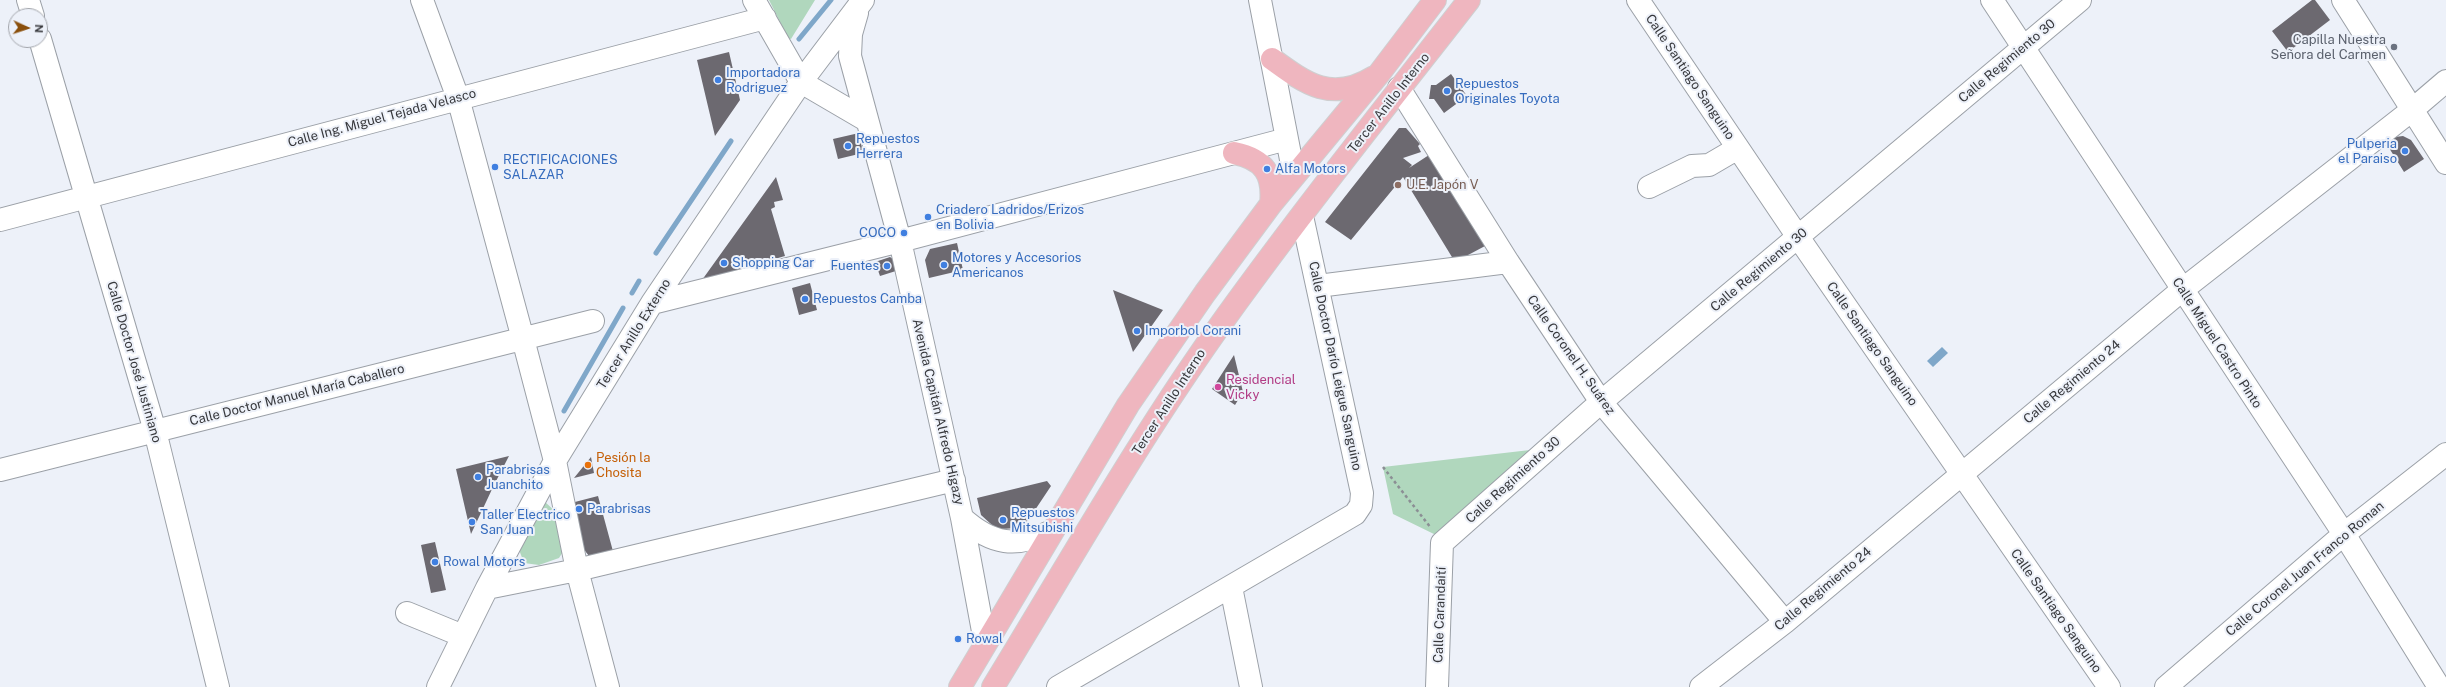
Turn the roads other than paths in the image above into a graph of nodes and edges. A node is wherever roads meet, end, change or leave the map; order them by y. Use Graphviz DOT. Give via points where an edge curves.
graph roads {
  1 [pos="422,0"];
  2 [pos="1260,0"];
  3 [pos="1435,0"];
  4 [pos="1469,0"];
  5 [pos="1638,0"];
  6 [pos="1992,0"];
  7 [pos="2080,0"];
  8 [pos="2343,0"];
  9 [pos="861,2"];
  10 [pos="759,9"];
  11 [pos="2023,47"];
  12 [pos="43,48"];
  13 [pos="1272,59"];
  14 [pos="1416,68"];
  15 [pos="1378,75"];
  16 [pos="2446,80"];
  17 [pos="801,82"];
  18 [pos="1399,88"];
  19 [pos="458,98"];
  20 [pos="2412,110"];
  21 [pos="866,120"];
  22 [pos="1287,139"];
  23 [pos="1738,148"];
  24 [pos="1234,153"];
  25 [pos="2446,163"];
  26 [pos="1294,175"];
  27 [pos="1649,187"];
  28 [pos="87,197"];
  29 [pos="1271,204"];
  30 [pos="1302,216"];
  31 [pos="0,220"];
  32 [pos="1798,237"];
  33 [pos="900,241"];
  34 [pos="1508,262"];
  35 [pos="1255,278"];
  36 [pos="1318,286"];
  37 [pos="2182,290"];
  38 [pos="652,302"];
  39 [pos="593,321"];
  40 [pos="523,339"];
  41 [pos="1601,402"];
  42 [pos="155,431"];
  43 [pos="2446,454"];
  44 [pos="555,462"];
  45 [pos="0,470"];
  46 [pos="1962,474"];
  47 [pos="954,480"];
  48 [pos="962,518"];
  49 [pos="1052,531"];
  50 [pos="2344,534"];
  51 [pos="1442,544"];
  52 [pos="577,570"];
  53 [pos="487,588"];
  54 [pos="1232,588"];
  55 [pos="407,613"];
  56 [pos="1784,622"];
  57 [pos="463,636"];
  58 [pos="985,642"];
  59 [pos="1067,684"];
  60 [pos="218,687"];
  61 [pos="438,687"];
  62 [pos="608,687"];
  63 [pos="960,687"];
  64 [pos="993,687"];
  65 [pos="1251,687"];
  66 [pos="1437,687"];
  67 [pos="1701,687"];
  68 [pos="2109,687"];
  69 [pos="2166,687"];
  70 [pos="2439,687"];
  1 -- 19 [label="street"];
  2 -- 13 [label="street"];
  3 -- 15 [label="main road, Tercer Anillo Interno"];
  4 -- 14 [label="main road, Tercer Anillo Interno"];
  5 -- 23 [label="street, Calle Santiago Sanguino"];
  6 -- 11 [label="street, Calle Miguel Castro Pinto"];
  7 -- 11 [label="street, Calle Regimiento 30"];
  8 -- 20 [label="street"];
  9 -- 17 [label="street, Tercer Anillo Externo"];
  9 -- 21 [label="street, Avenida Capitán Alfredo Higazy" via="851,34 850,56"];
  10 -- 17 [label="street"];
  10 -- 19 [label="street, Calle Ing. Miguel Tejada Velasco"];
  11 -- 32 [label="street, Calle Regimiento 30"];
  11 -- 37 [label="street, Calle Miguel Castro Pinto"];
  12 -- 28 [label="street, Calle Doctor José Justiniano"];
  13 -- 15 [label="main road" via="1317,88 1339,90 1360,86"];
  13 -- 22 [label="street"];
  14 -- 18 [label="main road, Tercer Anillo Interno"];
  14 -- 26 [label="main road" via="1393,84 1320,165 1309,172"];
  15 -- 26 [label="main road, Tercer Anillo Interno"];
  16 -- 20 [label="street, Calle Regimiento 24"];
  17 -- 21 [label="street"];
  17 -- 38 [label="street, Tercer Anillo Externo"];
  18 -- 30 [label="main road, Tercer Anillo Interno"];
  18 -- 34 [label="street, Calle Coronel H. Suárez"];
  19 -- 28 [label="street, Calle Ing. Miguel Tejada Velasco"];
  19 -- 40 [label="street"];
  20 -- 25 [label="street"];
  20 -- 37 [label="street, Calle Regimiento 24"];
  21 -- 33 [label="street, Avenida Capitán Alfredo Higazy"];
  22 -- 24 [label="street"];
  22 -- 26 [label="street"];
  23 -- 27 [label="street" via="1709,165 1692,166"];
  23 -- 32 [label="street, Calle Santiago Sanguino"];
  24 -- 29 [label="main road" via="1248,156 1265,169 1273,189"];
  24 -- 33 [label="street"];
  26 -- 29 [label="main road, Tercer Anillo Interno"];
  26 -- 35 [label="main road" via="1297,207 1267,251"];
  28 -- 31 [label="street, Calle Ing. Miguel Tejada Velasco"];
  28 -- 42 [label="street, Calle Doctor José Justiniano"];
  29 -- 49 [label="main road, Tercer Anillo Interno" via="1205,293 1128,405"];
  30 -- 35 [label="main road, Tercer Anillo Interno"];
  30 -- 36 [label="street, Calle Doctor Darío Leigue Sanguino"];
  32 -- 41 [label="street, Calle Regimiento 30"];
  32 -- 46 [label="street, Calle Santiago Sanguino"];
  33 -- 38 [label="street"];
  33 -- 47 [label="street, Avenida Capitán Alfredo Higazy"];
  34 -- 36 [label="street"];
  34 -- 41 [label="street, Calle Coronel H. Suárez"];
  35 -- 64 [label="main road, Tercer Anillo Interno" via="1225,317 1152,427"];
  36 -- 54 [label="street, Calle Doctor Darío Leigue Sanguino" via="1362,493 1361,505 1355,514"];
  37 -- 46 [label="street, Calle Regimiento 24"];
  37 -- 50 [label="street, Calle Miguel Castro Pinto"];
  38 -- 44 [label="street, Tercer Anillo Externo"];
  39 -- 40 [label="street, Calle Doctor Manuel María Caballero"];
  40 -- 42 [label="street, Calle Doctor Manuel María Caballero"];
  40 -- 44 [label="street"];
  41 -- 51 [label="street, Calle Regimiento 30"];
  41 -- 56 [label="street, Calle Coronel H. Suárez"];
  42 -- 45 [label="street, Calle Doctor Manuel María Caballero"];
  42 -- 60 [label="street, Calle Doctor José Justiniano"];
  43 -- 50 [label="street, Calle Coronel Juan Franco Roman"];
  44 -- 52 [label="street"];
  44 -- 53 [label="street, Tercer Anillo Externo"];
  46 -- 56 [label="street, Calle Regimiento 24"];
  46 -- 68 [label="street, Calle Santiago Sanguino"];
  47 -- 48 [label="street, Avenida Capitán Alfredo Higazy"];
  47 -- 52 [label="street"];
  48 -- 49 [label="street, Avenida Capitán Alfredo Higazy" via="977,531 995,540 1034,540"];
  48 -- 58 [label="street, Avenida Capitán Alfredo Higazy"];
  49 -- 58 [label="main road, Tercer Anillo Interno"];
  50 -- 69 [label="street, Calle Coronel Juan Franco Roman"];
  50 -- 70 [label="street, Calle Miguel Castro Pinto"];
  51 -- 66 [label="street, Calle Carandaití"];
  52 -- 53 [label="street"];
  52 -- 62 [label="street"];
  53 -- 57 [label="street, Tercer Anillo Externo"];
  54 -- 59 [label="street"];
  54 -- 65 [label="street"];
  55 -- 57 [label="street"];
  56 -- 67 [label="street, Calle Regimiento 24"];
  57 -- 61 [label="street, Tercer Anillo Externo"];
  58 -- 63 [label="main road, Tercer Anillo Interno"];
}
